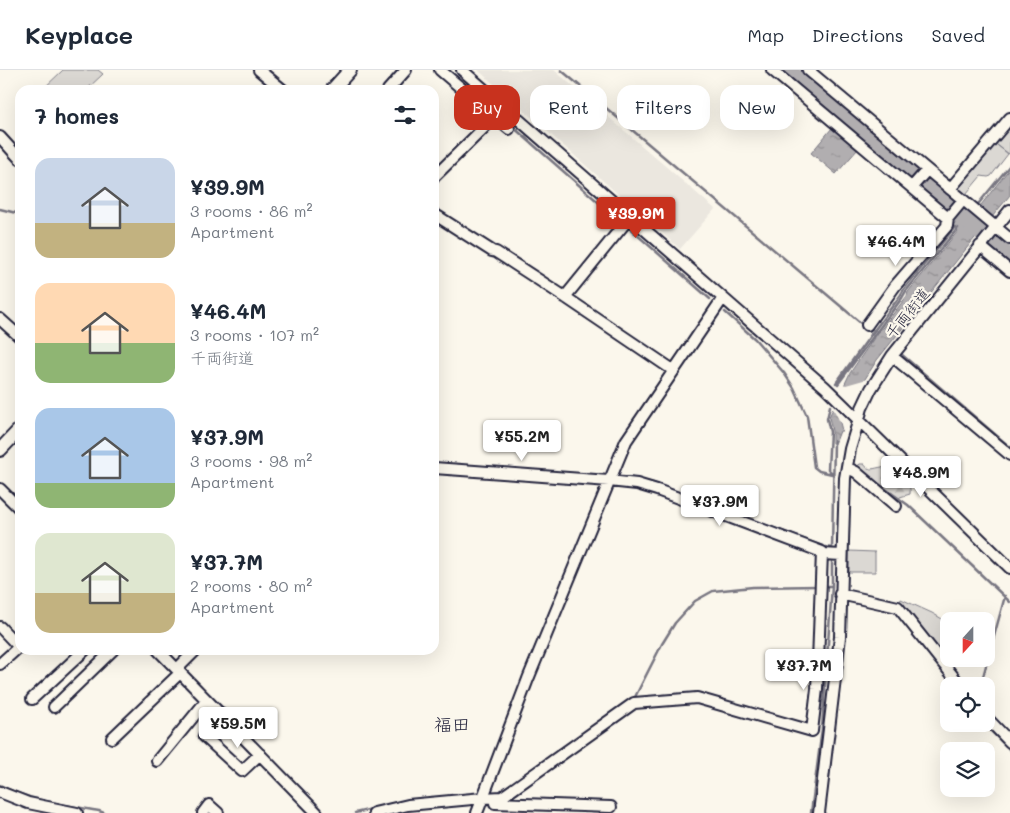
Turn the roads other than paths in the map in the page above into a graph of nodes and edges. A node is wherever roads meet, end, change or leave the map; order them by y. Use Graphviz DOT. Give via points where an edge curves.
graph roads {
  1 [pos="259,70"];
  2 [pos="350,70"];
  3 [pos="406,70"];
  4 [pos="440,70"];
  5 [pos="462,70"];
  6 [pos="772,70"];
  7 [pos="808,70"];
  8 [pos="277,85"];
  9 [pos="336,85"];
  10 [pos="392,85"];
  11 [pos="457,85"];
  12 [pos="479,85"];
  13 [pos="1010,118"];
  14 [pos="520,122"];
  15 [pos="481,130"];
  16 [pos="0,137"];
  17 [pos="15,154"];
  18 [pos="439,172"];
  19 [pos="925,172"];
  20 [pos="913,186"];
  21 [pos="950,189"];
  22 [pos="958,209"];
  23 [pos="1010,210"];
  24 [pos="439,217"];
  25 [pos="627,222"];
  26 [pos="992,224"];
  27 [pos="1010,239"];
  28 [pos="980,246"];
  29 [pos="1010,271"];
  30 [pos="565,297"];
  31 [pos="723,298"];
  32 [pos="0,319"];
  33 [pos="868,326"];
  34 [pos="15,332"];
  35 [pos="892,356"];
  36 [pos="673,370"];
  37 [pos="859,419"];
  38 [pos="15,434"];
  39 [pos="0,450"];
  40 [pos="1010,455"];
  41 [pos="439,468"];
  42 [pos="846,469"];
  43 [pos="610,477"];
  44 [pos="0,489"];
  45 [pos="15,504"];
  46 [pos="896,506"];
  47 [pos="823,554"];
  48 [pos="840,555"];
  49 [pos="1010,568"];
  50 [pos="840,594"];
  51 [pos="0,627"];
  52 [pos="15,643"];
  53 [pos="15,651"];
  54 [pos="79,655"];
  55 [pos="108,655"];
  56 [pos="163,655"];
  57 [pos="192,655"];
  58 [pos="0,664"];
  59 [pos="178,671"];
  60 [pos="954,677"];
  61 [pos="32,699"];
  62 [pos="207,700"];
  63 [pos="54,707"];
  64 [pos="219,712"];
  65 [pos="995,726"];
  66 [pos="112,738"];
  67 [pos="1010,742"];
  68 [pos="260,754"];
  69 [pos="157,761"];
  70 [pos="0,792"];
  71 [pos="483,797"];
  72 [pos="611,807"];
  73 [pos="59,812"];
  74 [pos="77,813"];
  75 [pos="203,813"];
  76 [pos="218,813"];
  77 [pos="316,813"];
  78 [pos="374,813"];
  79 [pos="477,813"];
  80 [pos="819,813"];
  1 -- 8 [label="street"];
  2 -- 9 [label="main road"];
  3 -- 10 [label="street"];
  4 -- 11 [label="street"];
  5 -- 12 [label="street"];
  6 -- 20 [label="street"];
  7 -- 19 [label="street"];
  13 -- 21 [label="street"];
  14 -- 25 [label="street"];
  15 -- 18 [label="street"];
  16 -- 17 [label="street"];
  19 -- 20 [label="street"];
  19 -- 21 [label="street"];
  20 -- 22 [label="street"];
  21 -- 22 [label="street"];
  22 -- 26 [label="street"];
  22 -- 33 [label="street" via="895,286"];
  23 -- 26 [label="street, 千両街道"];
  24 -- 30 [label="street"];
  25 -- 30 [label="street"];
  25 -- 31 [label="street"];
  26 -- 27 [label="street"];
  26 -- 28 [label="street, 千両街道"];
  28 -- 29 [label="street"];
  28 -- 35 [label="street, 千両街道"];
  30 -- 36 [label="street"];
  31 -- 36 [label="street"];
  31 -- 37 [label="street"];
  32 -- 34 [label="street"];
  35 -- 37 [label="street, 千両街道" via="871,389"];
  35 -- 40 [label="street"];
  36 -- 43 [label="street" via="626,441"];
  37 -- 42 [label="street, 千両街道"];
  37 -- 49 [label="street"];
  38 -- 39 [label="main road"];
  41 -- 43 [label="street"];
  42 -- 46 [label="street" via="856,472"];
  42 -- 48 [label="street, 千両街道"];
  43 -- 47 [label="street" via="657,490"];
  43 -- 71 [label="street"];
  44 -- 45 [label="street"];
  47 -- 48 [label="street"];
  47 -- 71 [label="street" via="812,731 697,698 634,703 508,794"];
  48 -- 50 [label="street, 千両街道"];
  50 -- 60 [label="street" via="898,607"];
  50 -- 80 [label="street, 千両街道" via="840,638"];
  51 -- 52 [label="street"];
  53 -- 58 [label="street"];
  54 -- 61 [label="street"];
  55 -- 63 [label="street"];
  56 -- 59 [label="street"];
  57 -- 59 [label="street"];
  59 -- 62 [label="street"];
  59 -- 66 [label="street"];
  62 -- 64 [label="street"];
  62 -- 69 [label="street"];
  64 -- 68 [label="street"];
  64 -- 68 [label="street" via="204,736 242,771"];
  65 -- 67 [label="street"];
  68 -- 77 [label="street"];
  70 -- 73 [label="street"];
  71 -- 72 [label="street"];
  71 -- 78 [label="street" via="408,805"];
  71 -- 79 [label="street"];
  73 -- 74 [label="street"];
  75 -- 76 [label="street" via="209,805"];
}
